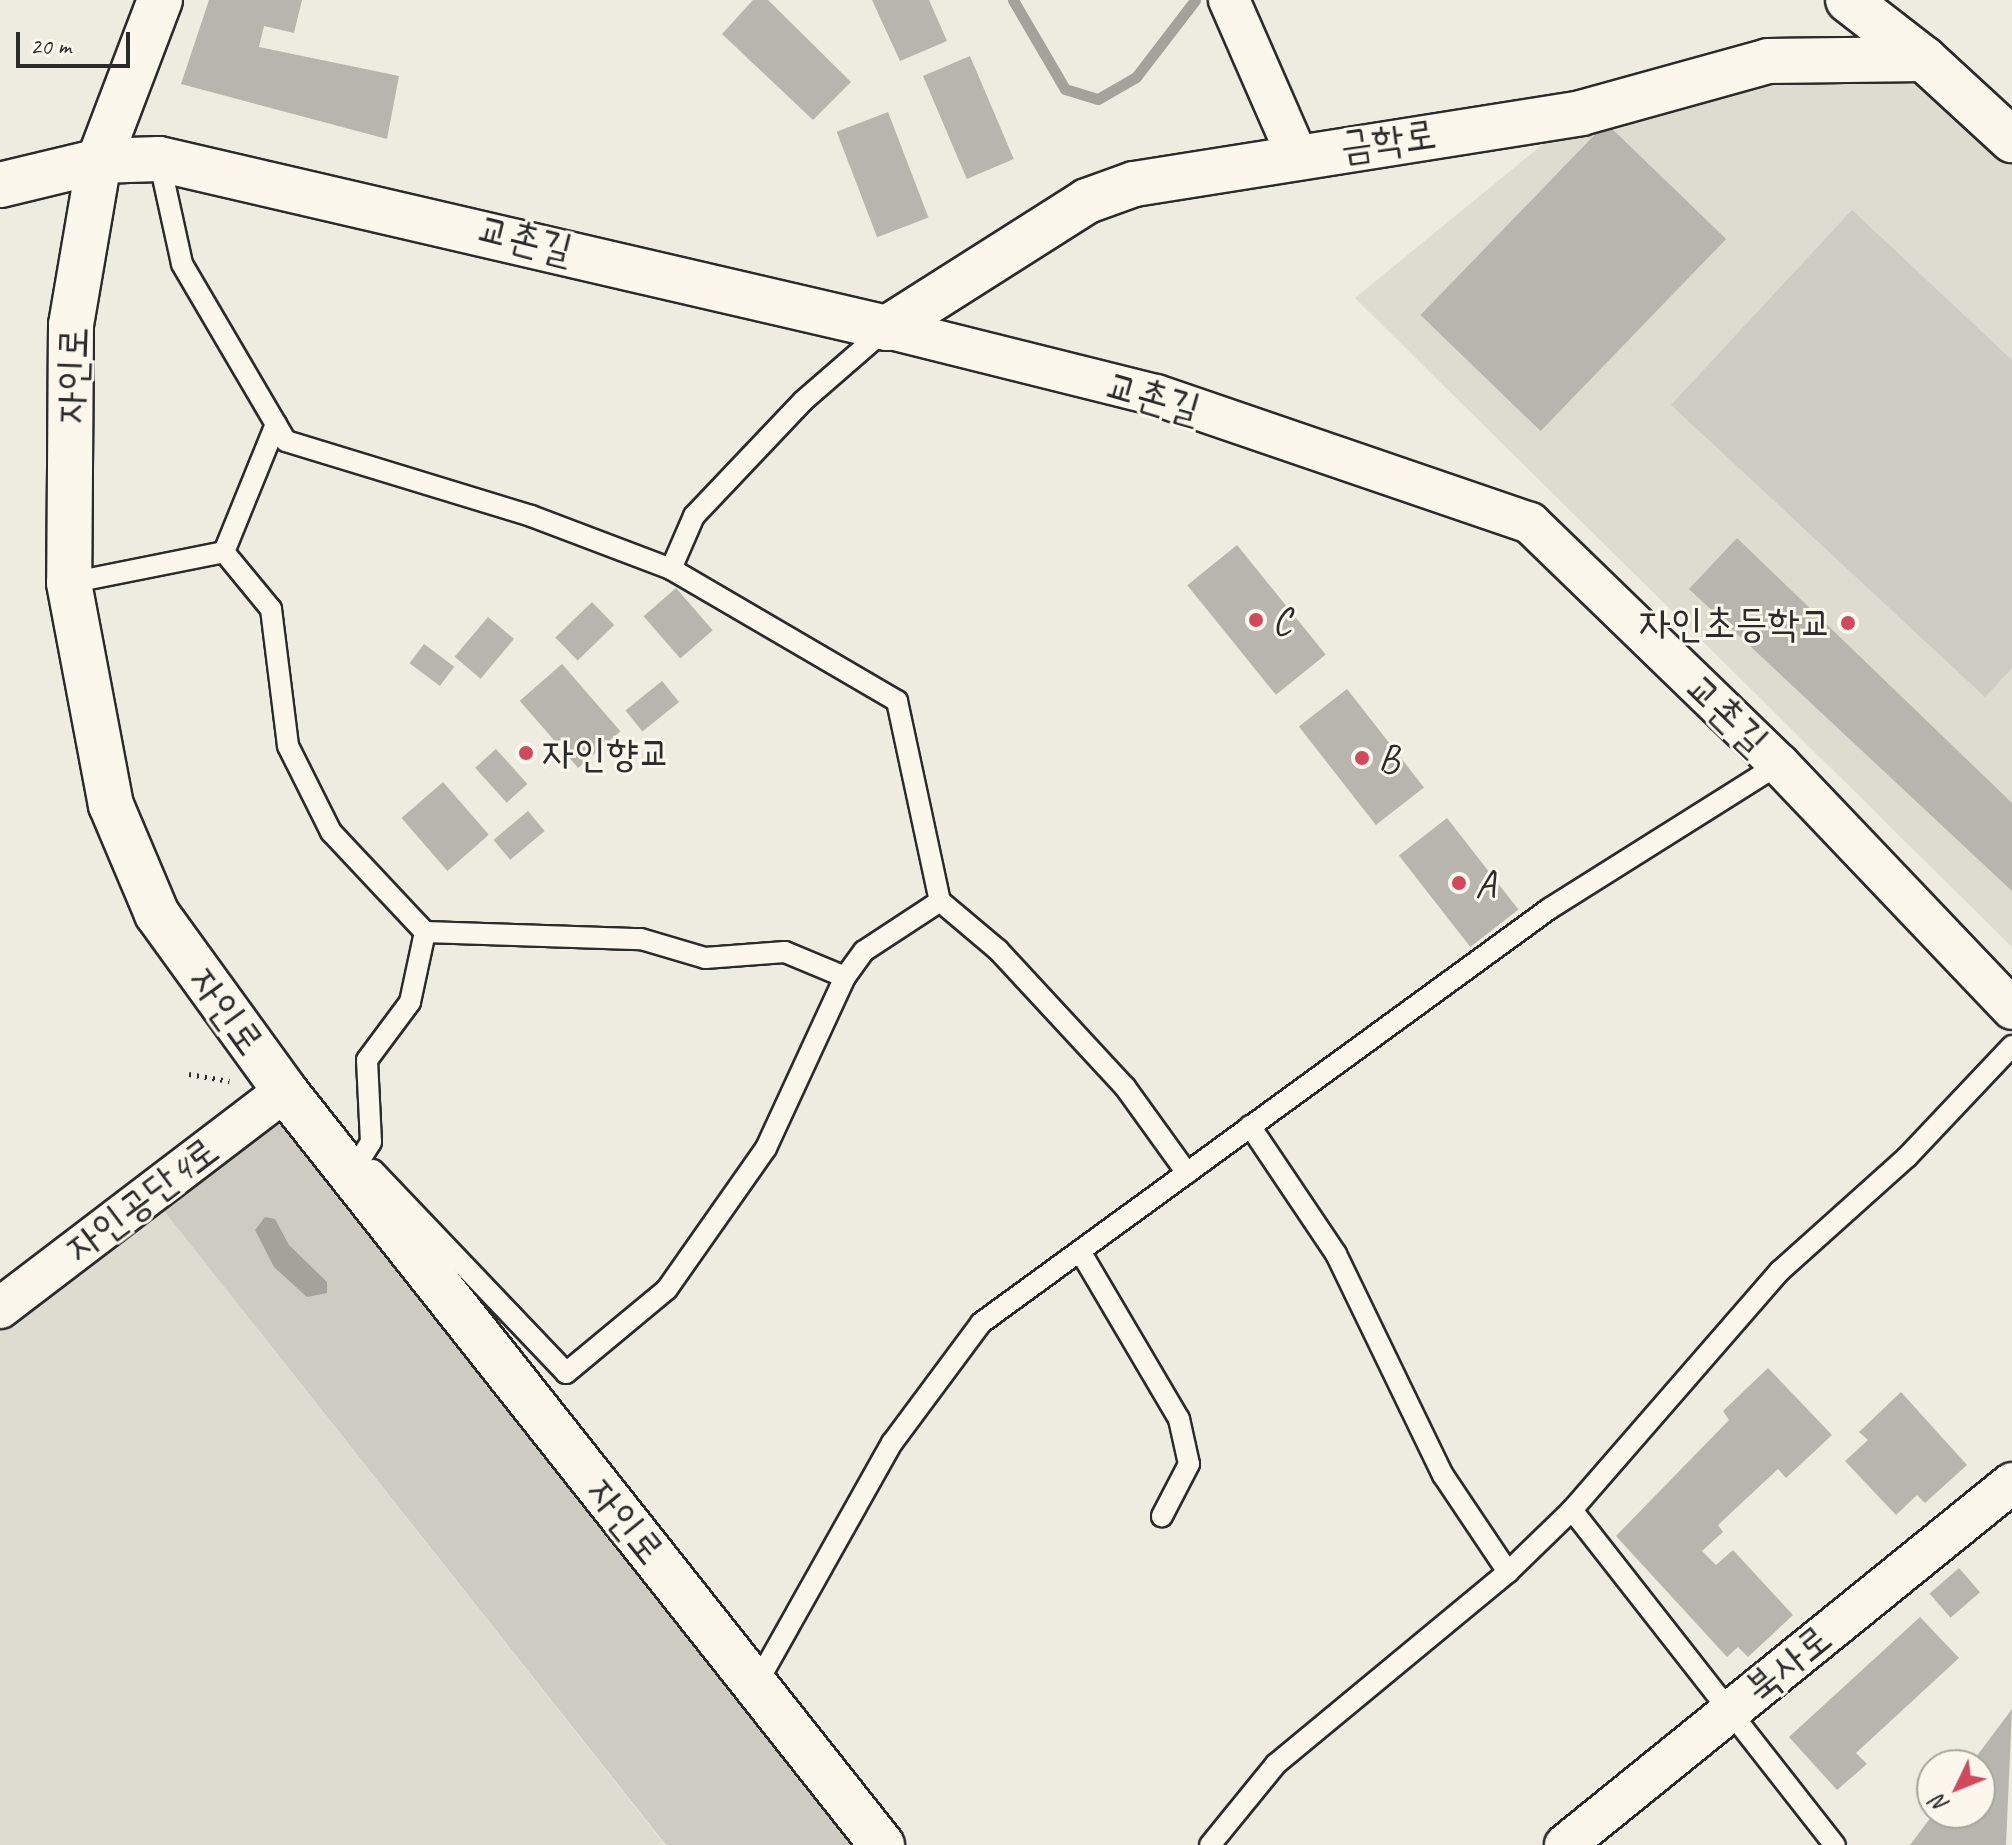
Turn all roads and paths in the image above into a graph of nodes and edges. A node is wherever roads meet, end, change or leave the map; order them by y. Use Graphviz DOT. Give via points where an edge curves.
graph roads {
  1 [pos="160,0"];
  2 [pos="1848,0"];
  3 [pos="1229,1"];
  4 [pos="1924,59"];
  5 [pos="2012,140"];
  6 [pos="1296,153"];
  7 [pos="159,159"];
  8 [pos="99,161"];
  9 [pos="0,185"];
  10 [pos="887,328"];
  11 [pos="276,424"];
  12 [pos="224,552"];
  13 [pos="671,569"];
  14 [pos="69,583"];
  15 [pos="1779,764"];
  16 [pos="940,901"];
  17 [pos="425,932"];
  18 [pos="845,977"];
  19 [pos="2012,1009"];
  20 [pos="2012,1046"];
  21 [pos="285,1091"];
  22 [pos="1250,1126"];
  23 [pos="356,1166"];
  24 [pos="1187,1173"];
  25 [pos="1080,1251"];
  26 [pos="0,1308"];
  27 [pos="2012,1483"];
  28 [pos="1572,1510"];
  29 [pos="1162,1516"];
  30 [pos="1508,1572"];
  31 [pos="756,1685"];
  32 [pos="1730,1710"];
  33 [pos="1217,1843"];
  34 [pos="882,1845"];
  35 [pos="1565,1845"];
  36 [pos="1835,1845"];
  1 -- 8 [label="street, 자인로"];
  2 -- 4 [label="street"];
  3 -- 6 [label="street"];
  4 -- 5 [label="street"];
  4 -- 6 [label="street, 금학로" via="1768,61 1581,113"];
  6 -- 10 [label="street, 금학로" via="1134,184 1087,201"];
  7 -- 8 [label="street, 교촌길"];
  7 -- 10 [label="street, 교촌길"];
  7 -- 11 [label="lane" via="182,264"];
  8 -- 9 [label="street, 교촌길"];
  8 -- 14 [label="street, 자인로" via="71,325"];
  10 -- 13 [label="lane" via="803,401 694,516"];
  10 -- 15 [label="street, 교촌길" via="1156,395 1530,523"];
  11 -- 12 [label="lane"];
  11 -- 13 [label="lane" via="286,441 531,516"];
  12 -- 14 [label="lane"];
  12 -- 17 [label="lane" via="271,609 288,746 331,832"];
  13 -- 16 [label="lane" via="897,701"];
  14 -- 21 [label="street, 자인로" via="111,805 157,914"];
  15 -- 19 [label="street, 교촌길"];
  15 -- 22 [label="lane" via="1549,909"];
  16 -- 18 [label="lane" via="864,951"];
  16 -- 24 [label="lane" via="998,950 1125,1087"];
  17 -- 18 [label="lane" via="641,939 705,958 785,952"];
  17 -- 23 [label="lane" via="410,1002 367,1060 371,1142"];
  18 -- 23 [label="lane" via="757,1161 667,1289 566,1373"];
  20 -- 28 [label="lane" via="1907,1157 1780,1271"];
  21 -- 23 [label="street, 자인로"];
  21 -- 26 [label="street, 자인공단4로"];
  22 -- 24 [label="lane"];
  22 -- 30 [label="lane" via="1336,1254 1443,1475"];
  23 -- 31 [label="street, 자인로"];
  24 -- 25 [label="lane"];
  25 -- 29 [label="lane" via="1179,1419 1189,1464"];
  25 -- 31 [label="lane" via="972,1335 892,1443"];
  27 -- 32 [label="street, 북사로"];
  28 -- 30 [label="lane"];
  28 -- 32 [label="lane"];
  30 -- 33 [label="lane" via="1276,1764"];
  31 -- 34 [label="street, 자인로"];
  32 -- 35 [label="street, 북사로"];
  32 -- 36 [label="lane"];
}
